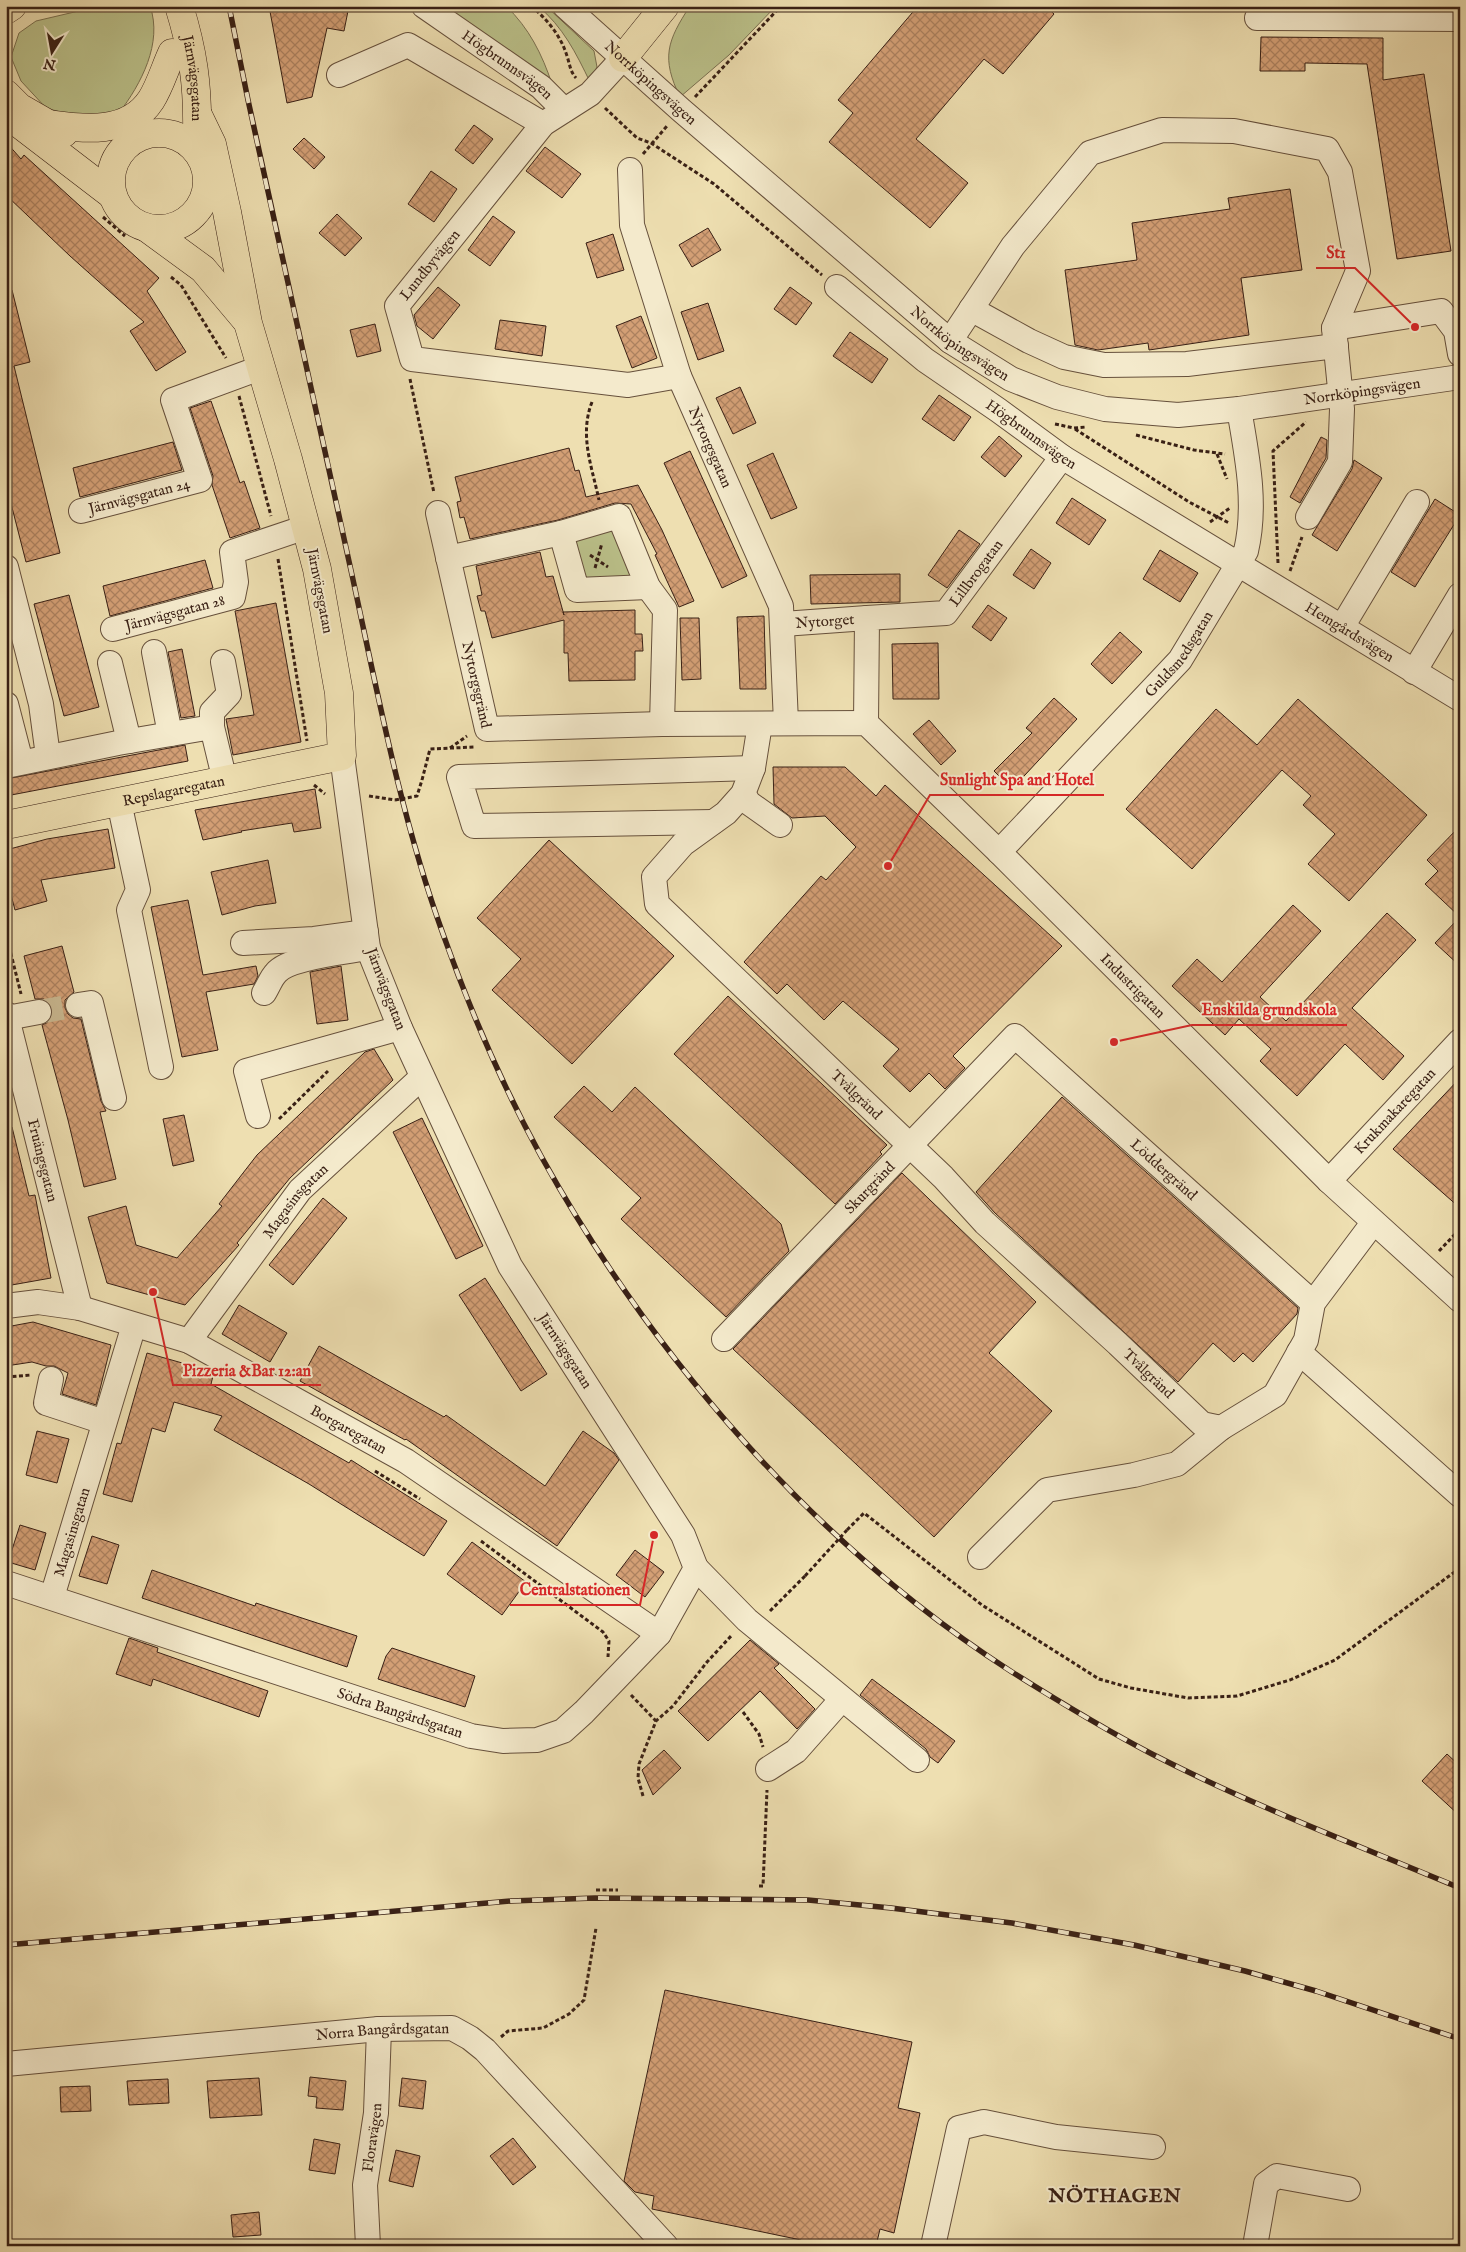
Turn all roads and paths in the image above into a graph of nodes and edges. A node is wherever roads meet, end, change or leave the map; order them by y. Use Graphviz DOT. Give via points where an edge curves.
graph roads {
  1 [pos="12,6"];
  2 [pos="179,6"];
  3 [pos="424,6"];
  4 [pos="565,6"];
  5 [pos="665,6"];
  6 [pos="781,6"];
  7 [pos="6,10"];
  8 [pos="1257,18"];
  9 [pos="1460,19"];
  10 [pos="172,54"];
  11 [pos="623,58"];
  12 [pos="339,74"];
  13 [pos="6,94"];
  14 [pos="564,110"];
  15 [pos="682,110"];
  16 [pos="6,114"];
  17 [pos="198,115"];
  18 [pos="48,124"];
  19 [pos="543,124"];
  20 [pos="138,138"];
  21 [pos="197,152"];
  22 [pos="630,170"];
  23 [pos="112,195"];
  24 [pos="203,199"];
  25 [pos="108,222"];
  26 [pos="138,234"];
  27 [pos="236,266"];
  28 [pos="166,273"];
  29 [pos="837,287"];
  30 [pos="971,310"];
  31 [pos="248,322"];
  32 [pos="1335,337"];
  33 [pos="950,341"];
  34 [pos="1460,354"];
  35 [pos="412,359"];
  36 [pos="260,368"];
  37 [pos="679,376"];
  38 [pos="1460,376"];
  39 [pos="234,377"];
  40 [pos="600,382"];
  41 [pos="1340,393"];
  42 [pos="1239,409"];
  43 [pos="1046,421"];
  44 [pos="1307,421"];
  45 [pos="1089,427"];
  46 [pos="1074,428"];
  47 [pos="1132,434"];
  48 [pos="1273,451"];
  49 [pos="1247,452"];
  50 [pos="1217,454"];
  51 [pos="1062,457"];
  52 [pos="1228,489"];
  53 [pos="1229,498"];
  54 [pos="1417,502"];
  55 [pos="81,511"];
  56 [pos="438,513"];
  57 [pos="1218,516"];
  58 [pos="1308,517"];
  59 [pos="604,521"];
  60 [pos="306,527"];
  61 [pos="561,533"];
  62 [pos="1249,536"];
  63 [pos="274,538"];
  64 [pos="1197,541"];
  65 [pos="589,555"];
  66 [pos="1277,556"];
  67 [pos="448,558"];
  68 [pos="597,560"];
  69 [pos="1238,565"];
  70 [pos="6,567"];
  71 [pos="613,570"];
  72 [pos="648,587"];
  73 [pos="577,590"];
  74 [pos="1460,595"];
  75 [pos="867,618"];
  76 [pos="783,624"];
  77 [pos="1342,627"];
  78 [pos="113,629"];
  79 [pos="154,652"];
  80 [pos="223,662"];
  81 [pos="110,663"];
  82 [pos="1414,672"];
  83 [pos="1460,699"];
  84 [pos="6,704"];
  85 [pos="866,723"];
  86 [pos="662,724"];
  87 [pos="760,724"];
  88 [pos="786,724"];
  89 [pos="212,727"];
  90 [pos="170,734"];
  91 [pos="129,741"];
  92 [pos="430,749"];
  93 [pos="48,756"];
  94 [pos="342,756"];
  95 [pos="14,764"];
  96 [pos="310,764"];
  97 [pos="753,768"];
  98 [pos="225,781"];
  99 [pos="743,794"];
  100 [pos="364,795"];
  101 [pos="119,802"];
  102 [pos="713,822"];
  103 [pos="6,824"];
  104 [pos="780,825"];
  105 [pos="999,852"];
  106 [pos="367,940"];
  107 [pos="243,943"];
  108 [pos="264,993"];
  109 [pos="78,1006"];
  110 [pos="39,1012"];
  111 [pos="7,1016"];
  112 [pos="400,1028"];
  113 [pos="1015,1036"];
  114 [pos="354,1040"];
  115 [pos="1460,1041"];
  116 [pos="161,1067"];
  117 [pos="422,1078"];
  118 [pos="114,1098"];
  119 [pos="266,1120"];
  120 [pos="910,1145"];
  121 [pos="1329,1181"];
  122 [pos="1374,1222"];
  123 [pos="1460,1229"];
  124 [pos="1423,1268"];
  125 [pos="1460,1300"];
  126 [pos="1313,1303"];
  127 [pos="6,1306"];
  128 [pos="80,1308"];
  129 [pos="134,1325"];
  130 [pos="724,1339"];
  131 [pos="189,1342"];
  132 [pos="1299,1352"];
  133 [pos="51,1379"];
  134 [pos="104,1422"];
  135 [pos="1221,1428"];
  136 [pos="370,1468"];
  137 [pos="1460,1495"];
  138 [pos="425,1502"];
  139 [pos="473,1535"];
  140 [pos="980,1557"];
  141 [pos="696,1568"];
  142 [pos="1460,1568"];
  143 [pos="6,1583"];
  144 [pos="52,1597"];
  145 [pos="746,1620"];
  146 [pos="659,1634"];
  147 [pos="615,1680"];
  148 [pos="842,1699"];
  149 [pos="743,1712"];
  150 [pos="656,1721"];
  151 [pos="917,1760"];
  152 [pos="768,1769"];
  153 [pos="643,1796"];
  154 [pos="759,1886"];
  155 [pos="596,1890"];
  156 [pos="618,1890"];
  157 [pos="596,1928"];
  158 [pos="379,2029"];
  159 [pos="485,2050"];
  160 [pos="6,2064"];
  161 [pos="1153,2147"];
  162 [pos="1348,2189"];
  163 [pos="368,2246"];
  164 [pos="666,2246"];
  165 [pos="933,2246"];
  166 [pos="1255,2246"];
  1 -- 7 [label="main road"];
  2 -- 10 [label="main road, Järnvägsgatan"];
  2 -- 17 [label="main road, Järnvägsgatan" via="196,74"];
  3 -- 14 [label="street, Högbrunnsvägen" via="541,88"];
  4 -- 11 [label="street, Norrköpingsvägen"];
  5 -- 11 [label="main road"];
  6 -- 15 [label="path"];
  8 -- 9 [label="street"];
  10 -- 18 [label="main road" via="151,100 138,115 123,123 95,128"];
  10 -- 20 [label="main road, Järnvägsgatan" via="165,99"];
  11 -- 14 [label="street, Lundbyvägen" via="590,94"];
  11 -- 15 [label="street, Norrköpingsvägen"];
  12 -- 19 [label="street" via="408,45"];
  13 -- 18 [label="main road" via="19,107"];
  14 -- 19 [label="street, Lundbyvägen"];
  15 -- 29 [label="path" via="651,143 714,184"];
  15 -- 33 [label="street, Norrköpingsvägen"];
  16 -- 23 [label="main road"];
  17 -- 21 [label="main road, Järnvägsgatan"];
  17 -- 27 [label="main road" via="212,144"];
  18 -- 20 [label="main road" via="69,135"];
  19 -- 35 [label="street, Lundbyvägen" via="397,306"];
  20 -- 21 [label="main road" via="162,132 175,135"];
  20 -- 23 [label="main road" via="118,154 112,167"];
  21 -- 24 [label="main road" via="207,174"];
  22 -- 37 [label="street, Nytorgsgatan" via="632,225"];
  23 -- 26 [label="main road"];
  24 -- 26 [label="main road" via="186,221 174,227"];
  24 -- 27 [label="main road, Järnvägsgatan" via="205,217"];
  25 -- 26 [label="path"];
  26 -- 31 [label="main road, Järnvägsgatan" via="203,269"];
  27 -- 31 [label="main road, Järnvägsgatan"];
  28 -- 39 [label="path" via="181,285 232,367"];
  29 -- 51 [label="street, Högbrunnsvägen" via="925,360"];
  30 -- 32 [label="street" via="1064,357 1104,365 1187,364"];
  30 -- 32 [label="street" via="1013,246 1090,153 1162,130 1234,131 1327,149 1340,172 1358,271"];
  30 -- 33 [label="street"];
  31 -- 36 [label="main road, Järnvägsgatan"];
  32 -- 34 [label="street" via="1441,311 1456,332"];
  32 -- 41 [label="street"];
  33 -- 42 [label="street, Norrköpingsvägen" via="1011,379 1057,397 1105,409 1178,415"];
  35 -- 40 [label="street"];
  35 -- 56 [label="path" via="409,372"];
  36 -- 39 [label="street, Järnvägsgatan 24"];
  36 -- 60 [label="main road, Järnvägsgatan"];
  37 -- 40 [label="street" via="628,385"];
  37 -- 76 [label="street, Nytorgsgatan" via="781,606"];
  38 -- 41 [label="street, Norrköpingsvägen"];
  39 -- 55 [label="street, Järnvägsgatan 24" via="173,400 200,480"];
  39 -- 63 [label="path"];
  40 -- 59 [label="path" via="585,433"];
  41 -- 42 [label="street, Norrköpingsvägen"];
  41 -- 58 [label="street" via="1340,462"];
  42 -- 49 [label="street, Guldsmedsgatan"];
  43 -- 46 [label="path"];
  44 -- 48 [label="path"];
  45 -- 46 [label="path"];
  46 -- 57 [label="path" via="1189,502"];
  47 -- 50 [label="path"];
  48 -- 49 [label="path"];
  48 -- 66 [label="path"];
  49 -- 50 [label="path"];
  49 -- 62 [label="street, Guldsmedsgatan" via="1251,493"];
  50 -- 52 [label="path"];
  51 -- 64 [label="street, Högbrunnsvägen"];
  51 -- 75 [label="street, Lillbrogatan" via="946,613"];
  53 -- 57 [label="path" via="1230,508"];
  54 -- 77 [label="street"];
  56 -- 67 [label="street, Nytorgsgränd"];
  57 -- 62 [label="path"];
  57 -- 64 [label="path"];
  58 -- 66 [label="path" via="1290,573 1279,565"];
  59 -- 61 [label="street"];
  59 -- 68 [label="path" via="606,530"];
  59 -- 72 [label="street" via="619,516"];
  60 -- 63 [label="street, Järnvägsgatan 28"];
  60 -- 94 [label="main road, Järnvägsgatan" via="317,569 339,693"];
  61 -- 67 [label="street"];
  61 -- 73 [label="street"];
  62 -- 66 [label="path"];
  62 -- 69 [label="street, Guldsmedsgatan" via="1246,551"];
  63 -- 78 [label="street, Järnvägsgatan 28" via="232,552 236,582 233,597"];
  63 -- 96 [label="path"];
  64 -- 69 [label="street, Högbrunnsvägen"];
  65 -- 68 [label="path"];
  67 -- 86 [label="street, Nytorgsgränd" via="487,729"];
  68 -- 71 [label="path"];
  68 -- 73 [label="path" via="591,582"];
  69 -- 77 [label="street, Hemgårdsvägen"];
  69 -- 105 [label="street, Guldsmedsgatan" via="1180,660"];
  70 -- 93 [label="street" via="41,704"];
  72 -- 73 [label="street"];
  72 -- 86 [label="street" via="665,610"];
  74 -- 82 [label="street"];
  75 -- 76 [label="street, Nytorget"];
  75 -- 85 [label="street"];
  76 -- 88 [label="street, Nytorgsgatan"];
  77 -- 82 [label="street, Hemgårdsvägen"];
  79 -- 90 [label="street"];
  80 -- 89 [label="street" via="229,694 212,712"];
  81 -- 91 [label="street"];
  82 -- 83 [label="street, Hemgårdsvägen"];
  84 -- 95 [label="street"];
  85 -- 88 [label="street"];
  85 -- 105 [label="street, Industrigatan"];
  86 -- 87 [label="street, Nytorgsgränd"];
  87 -- 88 [label="street, Nytorgsgränd"];
  87 -- 97 [label="street, Tvålgränd"];
  89 -- 90 [label="street"];
  89 -- 98 [label="street"];
  90 -- 91 [label="street"];
  91 -- 93 [label="street"];
  92 -- 100 [label="path, bridge" via="417,796 395,800"];
  93 -- 95 [label="street"];
  94 -- 96 [label="main road, Repslagaregatan"];
  94 -- 106 [label="street, Järnvägsgatan"];
  96 -- 98 [label="main road, Repslagaregatan"];
  97 -- 99 [label="street, Tvålgränd"];
  97 -- 102 [label="street" via="459,778 474,826"];
  98 -- 101 [label="main road, Repslagaregatan"];
  99 -- 102 [label="street, Tvålgränd"];
  99 -- 104 [label="street"];
  101 -- 103 [label="main road, Repslagaregatan"];
  101 -- 116 [label="street" via="138,890 129,910"];
  102 -- 120 [label="street, Tvålgränd" via="683,844 654,877 656,904"];
  105 -- 121 [label="street, Industrigatan"];
  106 -- 107 [label="street"];
  106 -- 108 [label="street" via="288,964 276,972"];
  106 -- 112 [label="street, Järnvägsgatan"];
  109 -- 118 [label="street" via="91,1003"];
  110 -- 111 [label="street"];
  111 -- 128 [label="street, Fruängsgatan"];
  112 -- 114 [label="street"];
  112 -- 117 [label="street, Järnvägsgatan"];
  113 -- 120 [label="street, Skurgränd"];
  113 -- 126 [label="street, Löddergränd"];
  114 -- 119 [label="path" via="333,1066"];
  114 -- 119 [label="street" via="246,1071"];
  115 -- 121 [label="street, Krukmakaregatan"];
  117 -- 131 [label="street, Magasinsgatan" via="300,1190"];
  117 -- 141 [label="street, Järnvägsgatan" via="510,1266 683,1535"];
  120 -- 130 [label="street, Skurgränd"];
  120 -- 135 [label="street, Tvålgränd" via="985,1223 1202,1424"];
  121 -- 122 [label="street, Industrigatan"];
  122 -- 124 [label="street, Industrigatan"];
  122 -- 126 [label="street"];
  123 -- 124 [label="path"];
  124 -- 125 [label="street, Industrigatan"];
  126 -- 132 [label="street" via="1306,1340"];
  127 -- 128 [label="street, Borgaregatan" via="38,1302"];
  128 -- 129 [label="street, Borgaregatan"];
  129 -- 131 [label="street, Borgaregatan"];
  129 -- 134 [label="street, Magasinsgatan"];
  131 -- 146 [label="street, Borgaregatan" via="406,1461"];
  132 -- 135 [label="street" via="1275,1395"];
  132 -- 137 [label="street"];
  133 -- 134 [label="street" via="46,1402"];
  134 -- 144 [label="street, Magasinsgatan"];
  135 -- 140 [label="street" via="1177,1464 1047,1490"];
  136 -- 138 [label="path"];
  139 -- 147 [label="path" via="602,1632 609,1641 608,1657 603,1667"];
  141 -- 145 [label="street"];
  141 -- 146 [label="street, Södra Bangårdsgatan"];
  142 -- 145 [label="path, bridge" via="1335,1660 1290,1680 1237,1696 1188,1698 1099,1679 982,1605 864,1513 765,1615"];
  143 -- 144 [label="street, Södra Bangårdsgatan"];
  144 -- 147 [label="street, Södra Bangårdsgatan" via="471,1736 504,1741 537,1740 563,1730"];
  145 -- 148 [label="street"];
  145 -- 150 [label="path" via="707,1662 673,1706"];
  146 -- 147 [label="street, Södra Bangårdsgatan"];
  147 -- 150 [label="path"];
  148 -- 151 [label="street"];
  148 -- 152 [label="street" via="796,1751"];
  149 -- 152 [label="path" via="759,1734"];
  150 -- 153 [label="path" via="639,1764 638,1778"];
  152 -- 154 [label="path" via="763,1886"];
  155 -- 156 [label="path"];
  157 -- 159 [label="path" via="584,2000 569,2014 542,2028 508,2032"];
  158 -- 159 [label="street, Norra Bangårdsgatan" via="452,2028"];
  158 -- 160 [label="street, Norra Bangårdsgatan"];
  158 -- 163 [label="street, Floravägen" via="376,2114 365,2186"];
  159 -- 164 [label="street, Norra Bangårdsgatan"];
  161 -- 165 [label="street" via="1056,2137 984,2122 959,2128"];
  162 -- 166 [label="street" via="1277,2176 1266,2184"];
}
